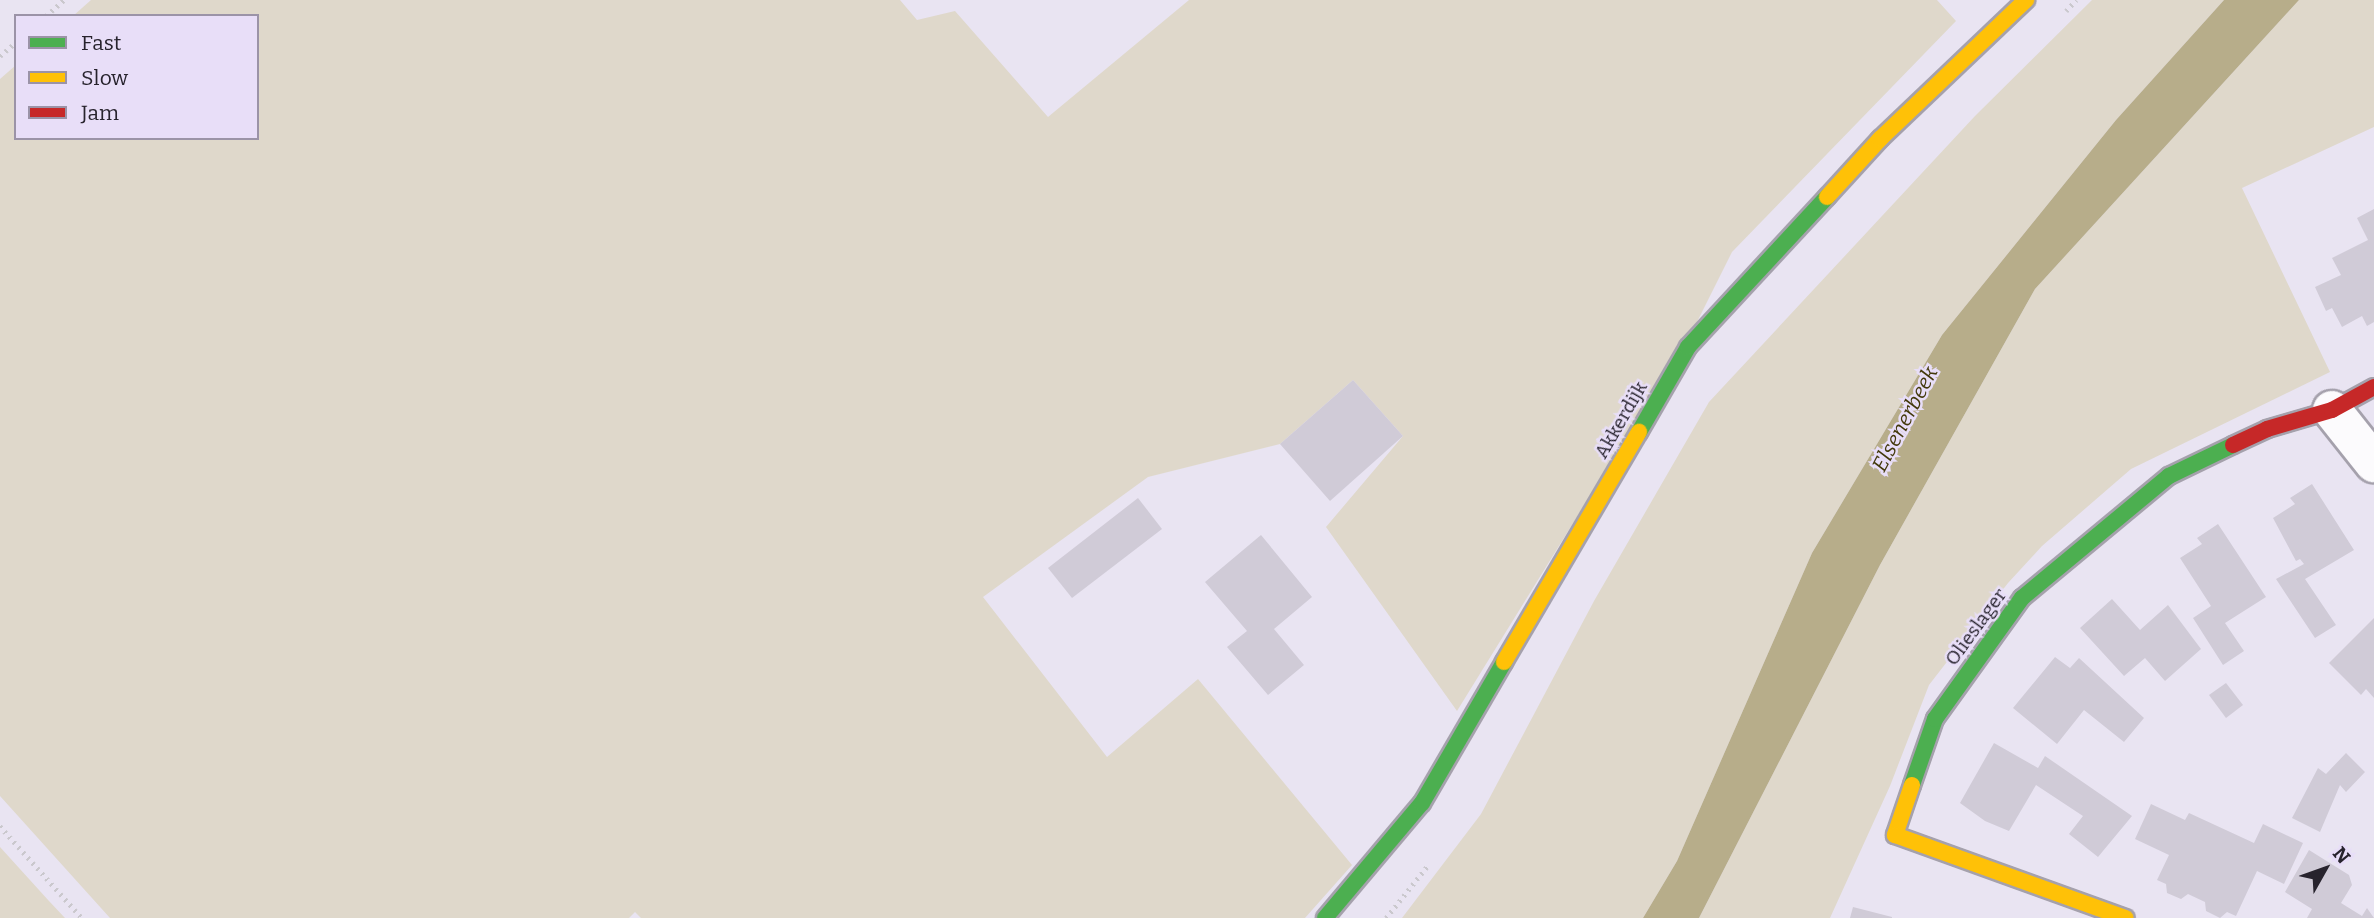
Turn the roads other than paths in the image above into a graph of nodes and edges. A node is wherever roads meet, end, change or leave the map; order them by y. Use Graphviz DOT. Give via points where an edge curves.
graph roads {
  1 [pos="2026,0"];
  2 [pos="2374,387"];
  3 [pos="2332,410"];
  4 [pos="2374,463"];
  5 [pos="1325,918"];
  6 [pos="2125,918"];
  1 -- 5 [label="street, Akkerdijk" via="1880,139 1688,347 1422,803"];
  2 -- 3 [label="street, Olieslager"];
  3 -- 4 [label="street"];
  3 -- 6 [label="street, Olieslager" via="2267,429 2169,475 2022,598 1935,719 1895,835"];
}
